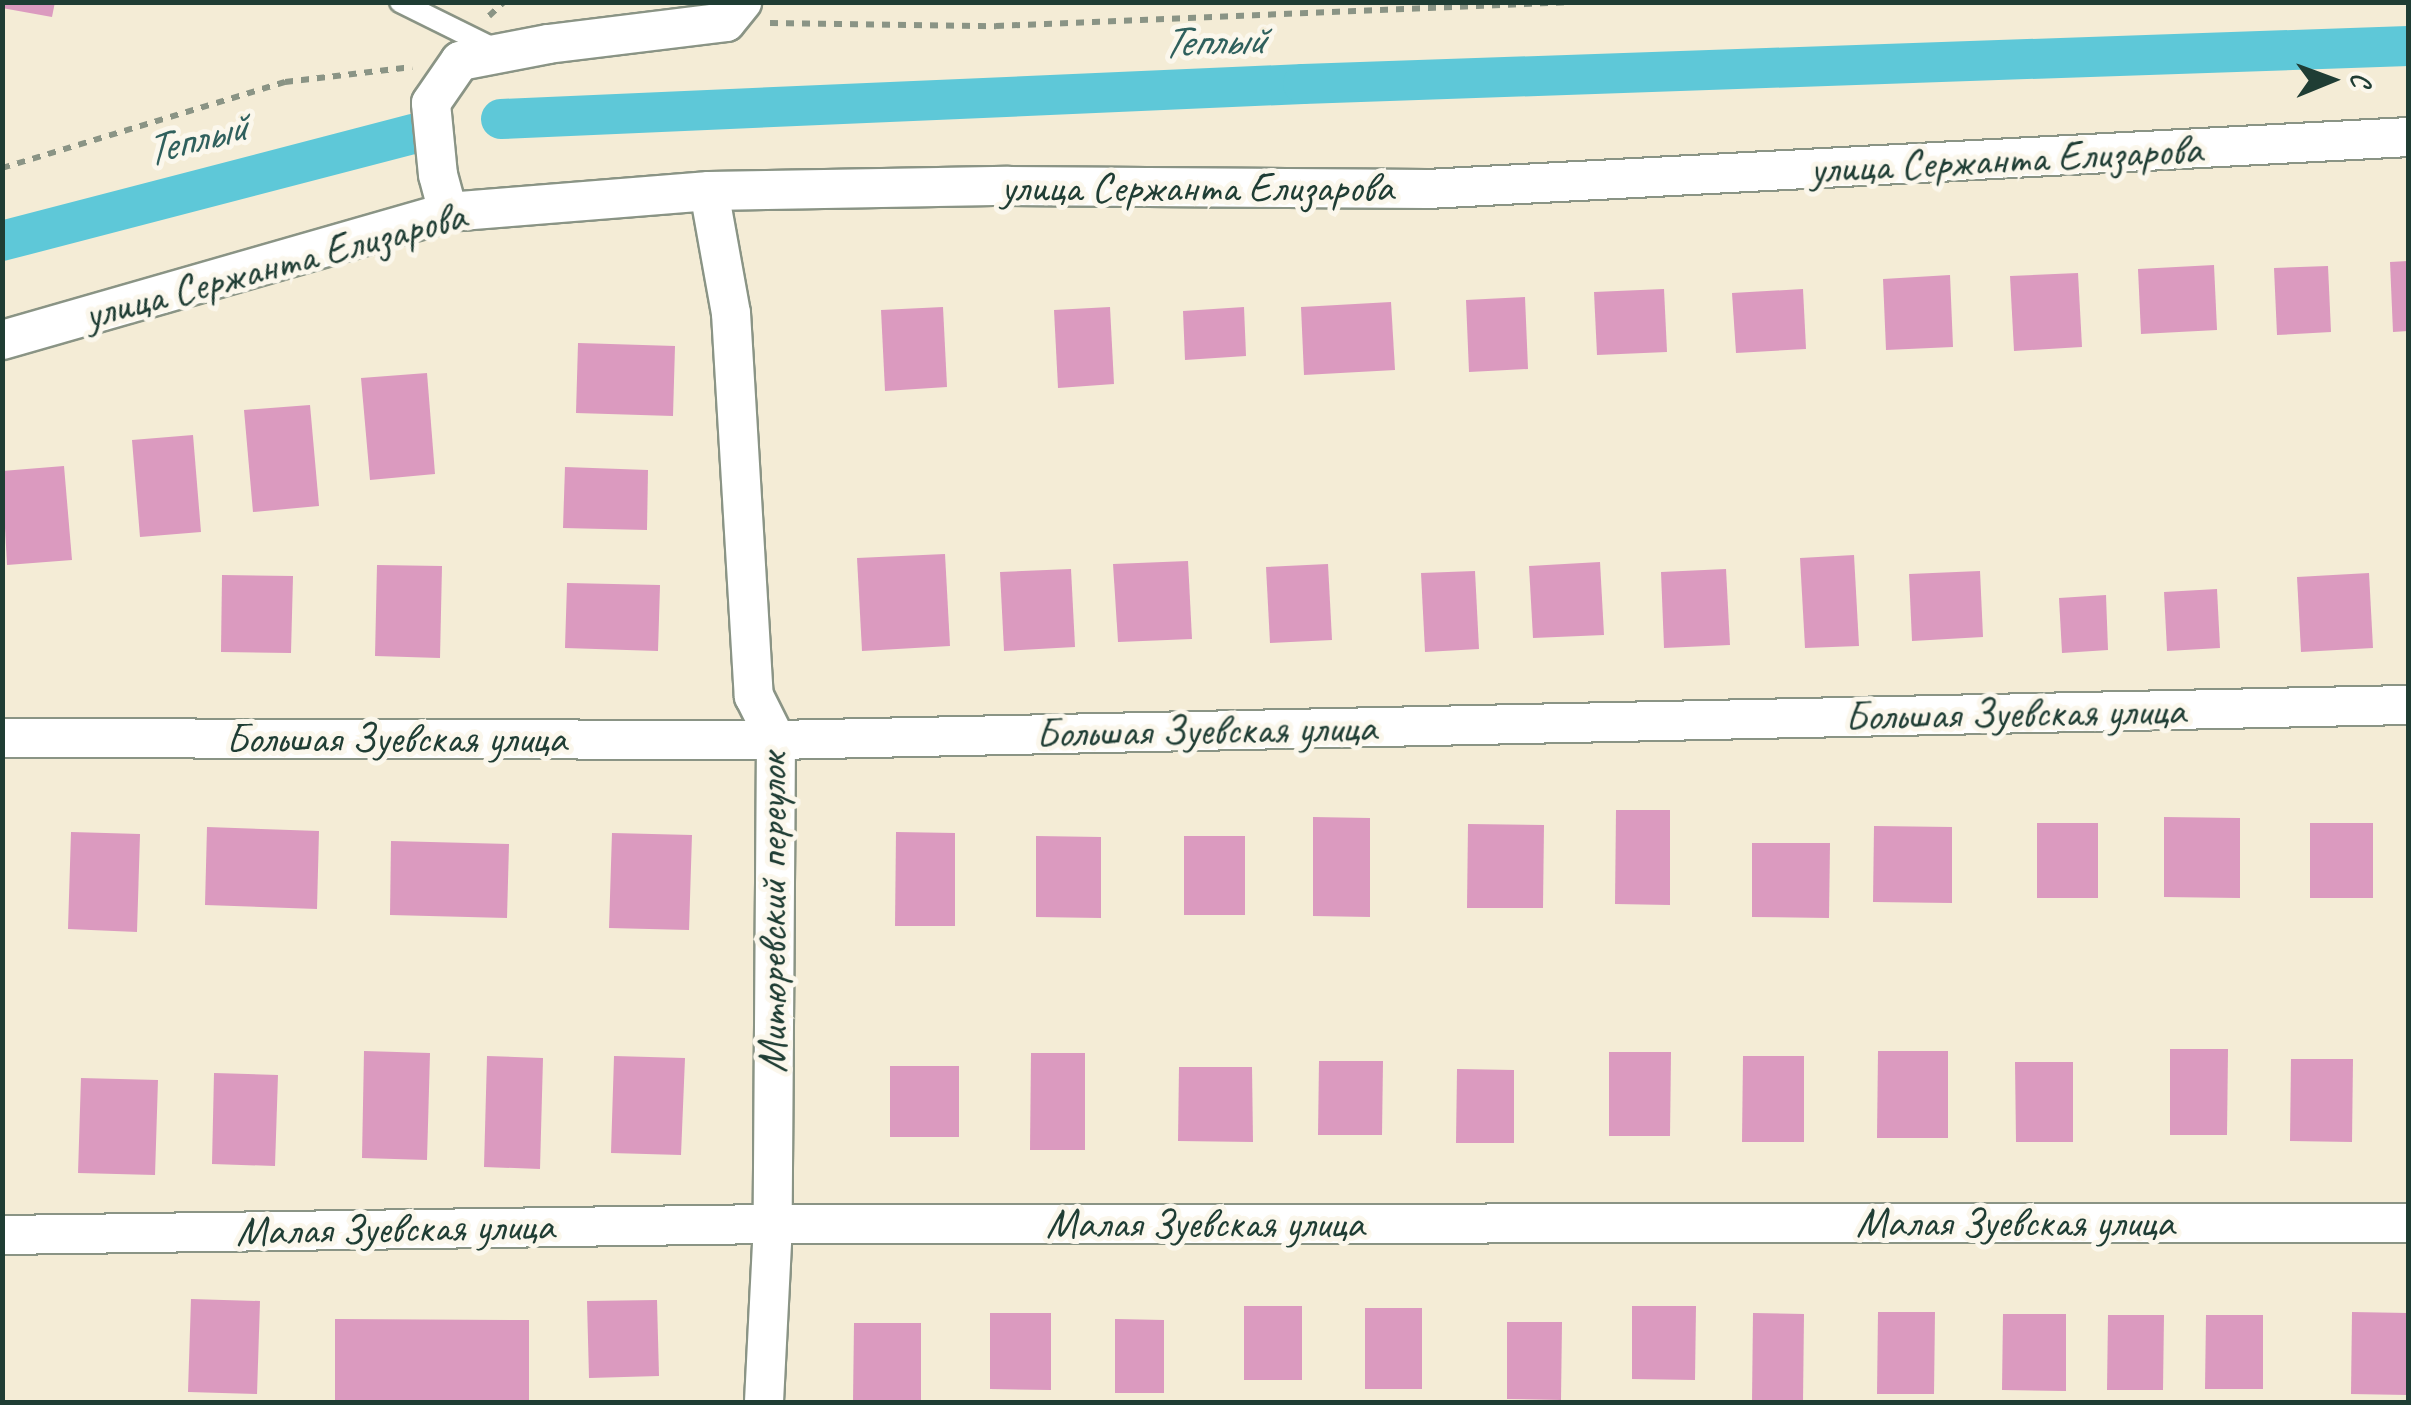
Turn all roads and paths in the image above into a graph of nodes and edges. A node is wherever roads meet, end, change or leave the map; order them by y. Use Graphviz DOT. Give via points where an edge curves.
graph roads {
  1 [pos="400,2"];
  2 [pos="1573,2"];
  3 [pos="734,12"];
  4 [pos="501,52"];
  5 [pos="460,61"];
  6 [pos="2408,137"];
  7 [pos="2,168"];
  8 [pos="709,190"];
  9 [pos="448,212"];
  10 [pos="2,340"];
  11 [pos="2408,705"];
  12 [pos="2,738"];
  13 [pos="776,740"];
  14 [pos="2408,1222"];
  15 [pos="773,1224"];
  16 [pos="2,1235"];
  17 [pos="764,1402"];
  1 -- 4 [label="lane"];
  2 -- 3 [label="path" via="996,26"];
  3 -- 4 [label="street"];
  4 -- 5 [label="street"];
  5 -- 7 [label="path" via="284,82"];
  5 -- 9 [label="street" via="432,103"];
  6 -- 8 [label="street, улица Сержанта Елизарова" via="1428,190"];
  8 -- 9 [label="street, улица Сержанта Елизарова"];
  8 -- 13 [label="street, Митюревский переулок" via="731,313 754,696"];
  9 -- 10 [label="street, улица Сержанта Елизарова"];
  11 -- 13 [label="street, Большая Зуевская улица"];
  12 -- 13 [label="street, Большая Зуевская улица"];
  13 -- 15 [label="street, Митюревский переулок"];
  14 -- 15 [label="street, Малая Зуевская улица"];
  15 -- 16 [label="street, Малая Зуевская улица"];
  15 -- 17 [label="street, Митюревский переулок"];
}
